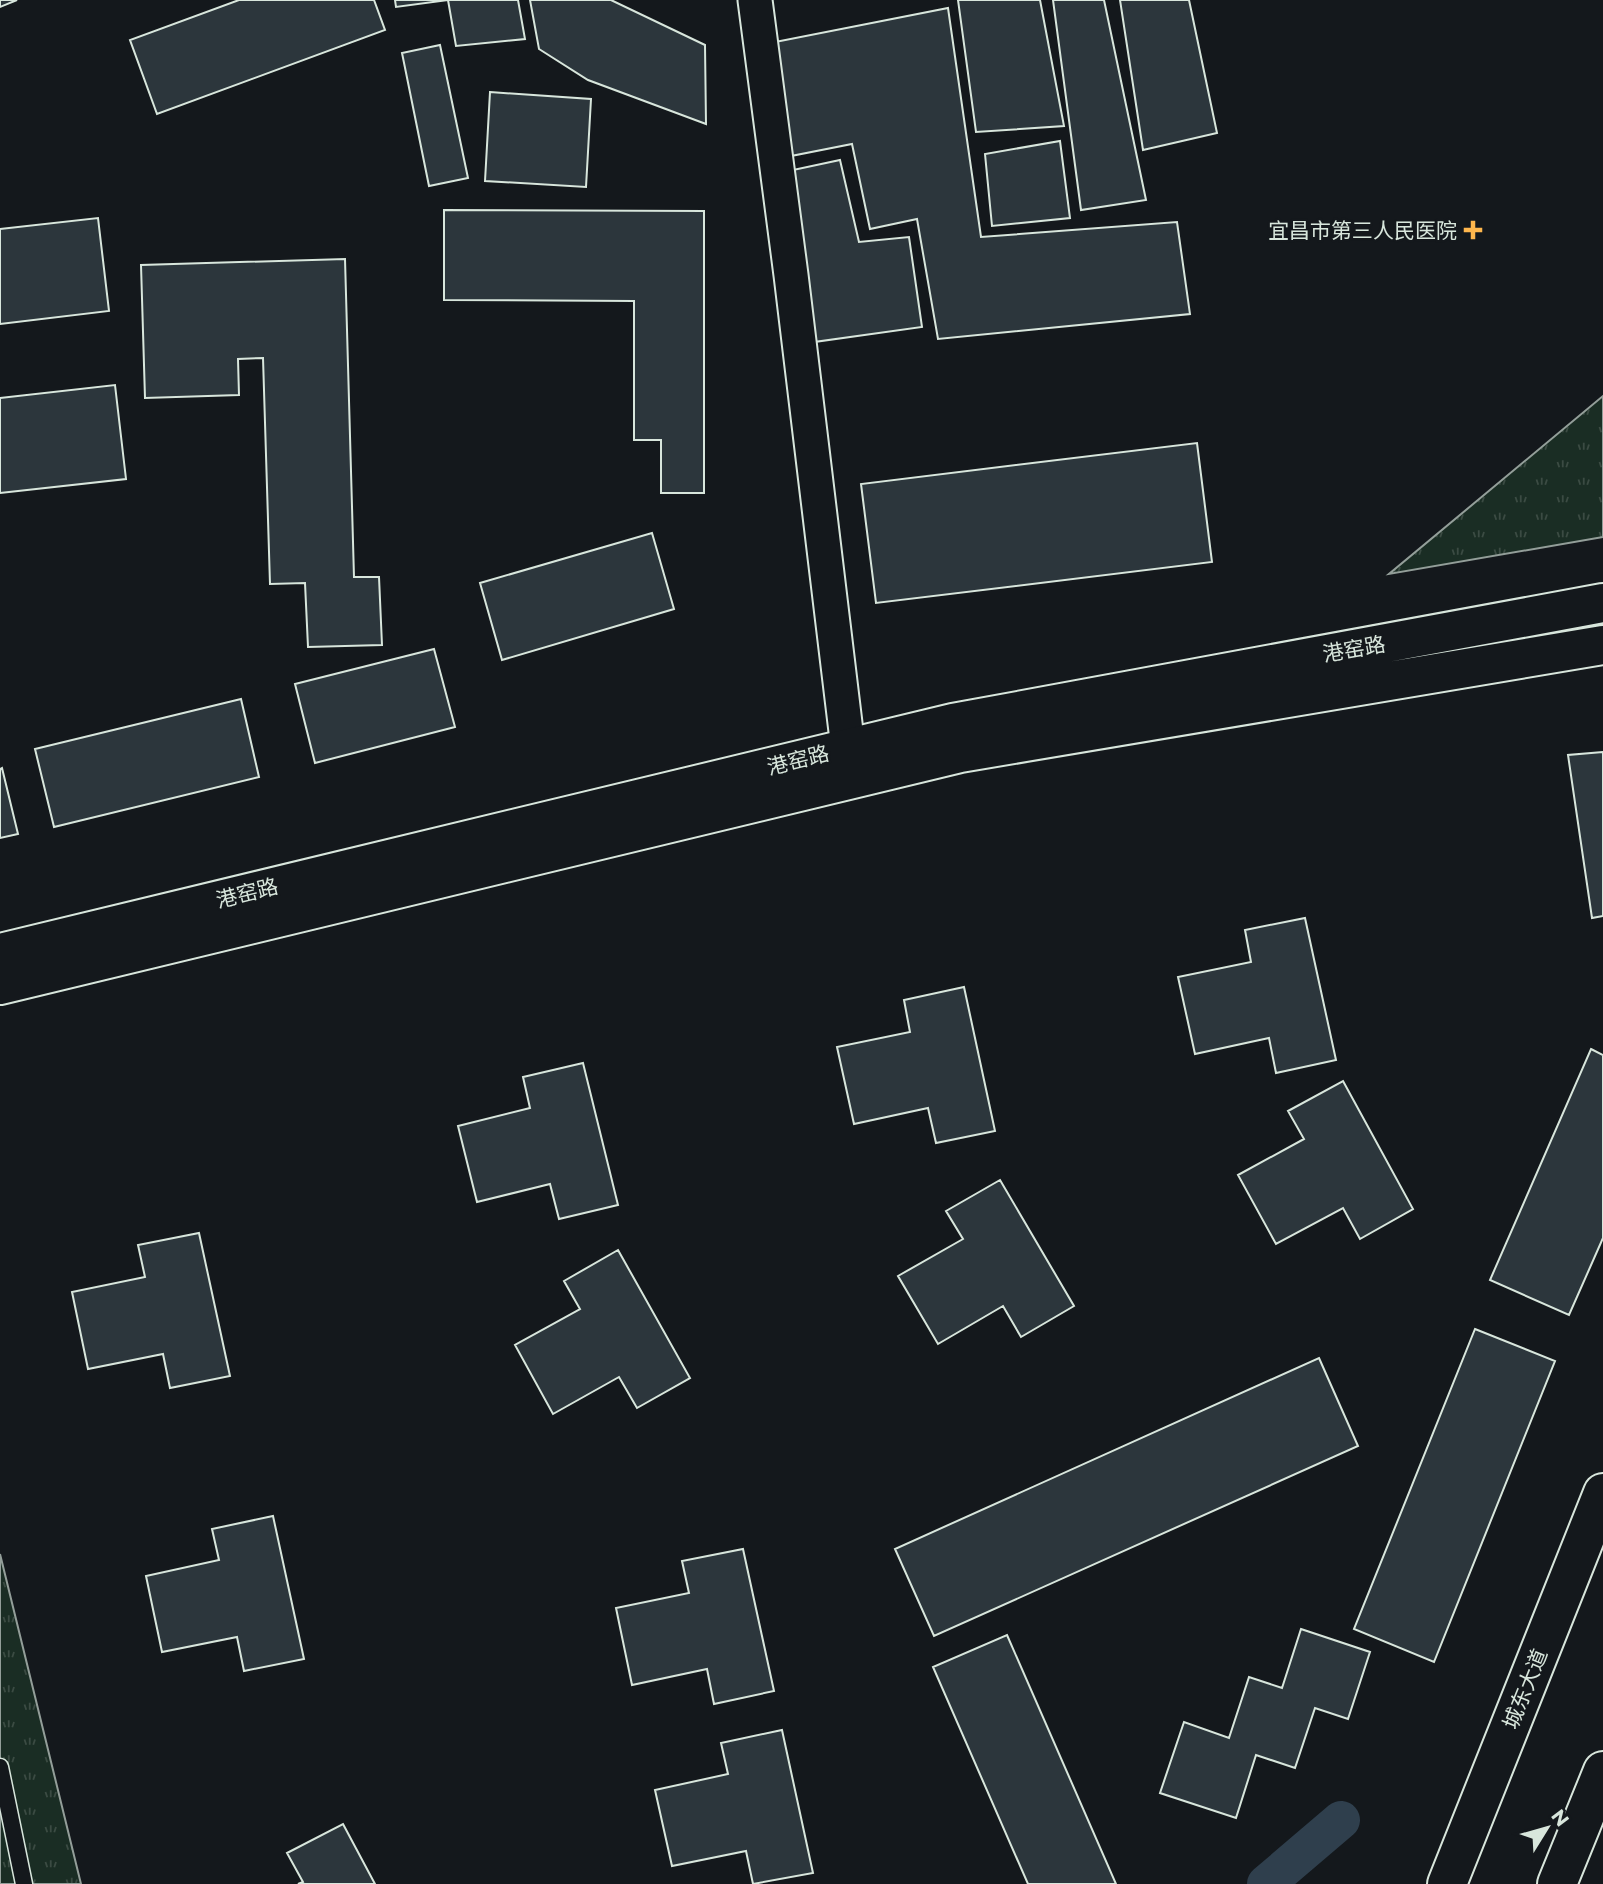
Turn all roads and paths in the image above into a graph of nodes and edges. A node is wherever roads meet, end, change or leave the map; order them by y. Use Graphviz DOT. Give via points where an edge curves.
graph roads {
  1 [pos="755,0"];
  2 [pos="1603,603"];
  3 [pos="1603,645"];
  4 [pos="848,748"];
  5 [pos="0,953"];
  6 [pos="0,985"];
  7 [pos="1603,1493"];
  8 [pos="0,1767"];
  9 [pos="1603,1771"];
  10 [pos="24,1884"];
  11 [pos="1447,1884"];
  12 [pos="1557,1884"];
  1 -- 4 [label="street"];
  2 -- 4 [label="main road, 港窑路" via="953,723"];
  3 -- 6 [label="main road, 港窑路" via="960,753"];
  4 -- 5 [label="main road, 港窑路"];
  7 -- 11 [label="main road, 城东大道"];
  8 -- 10 [label="lane"];
  9 -- 12 [label="main road"];
}
